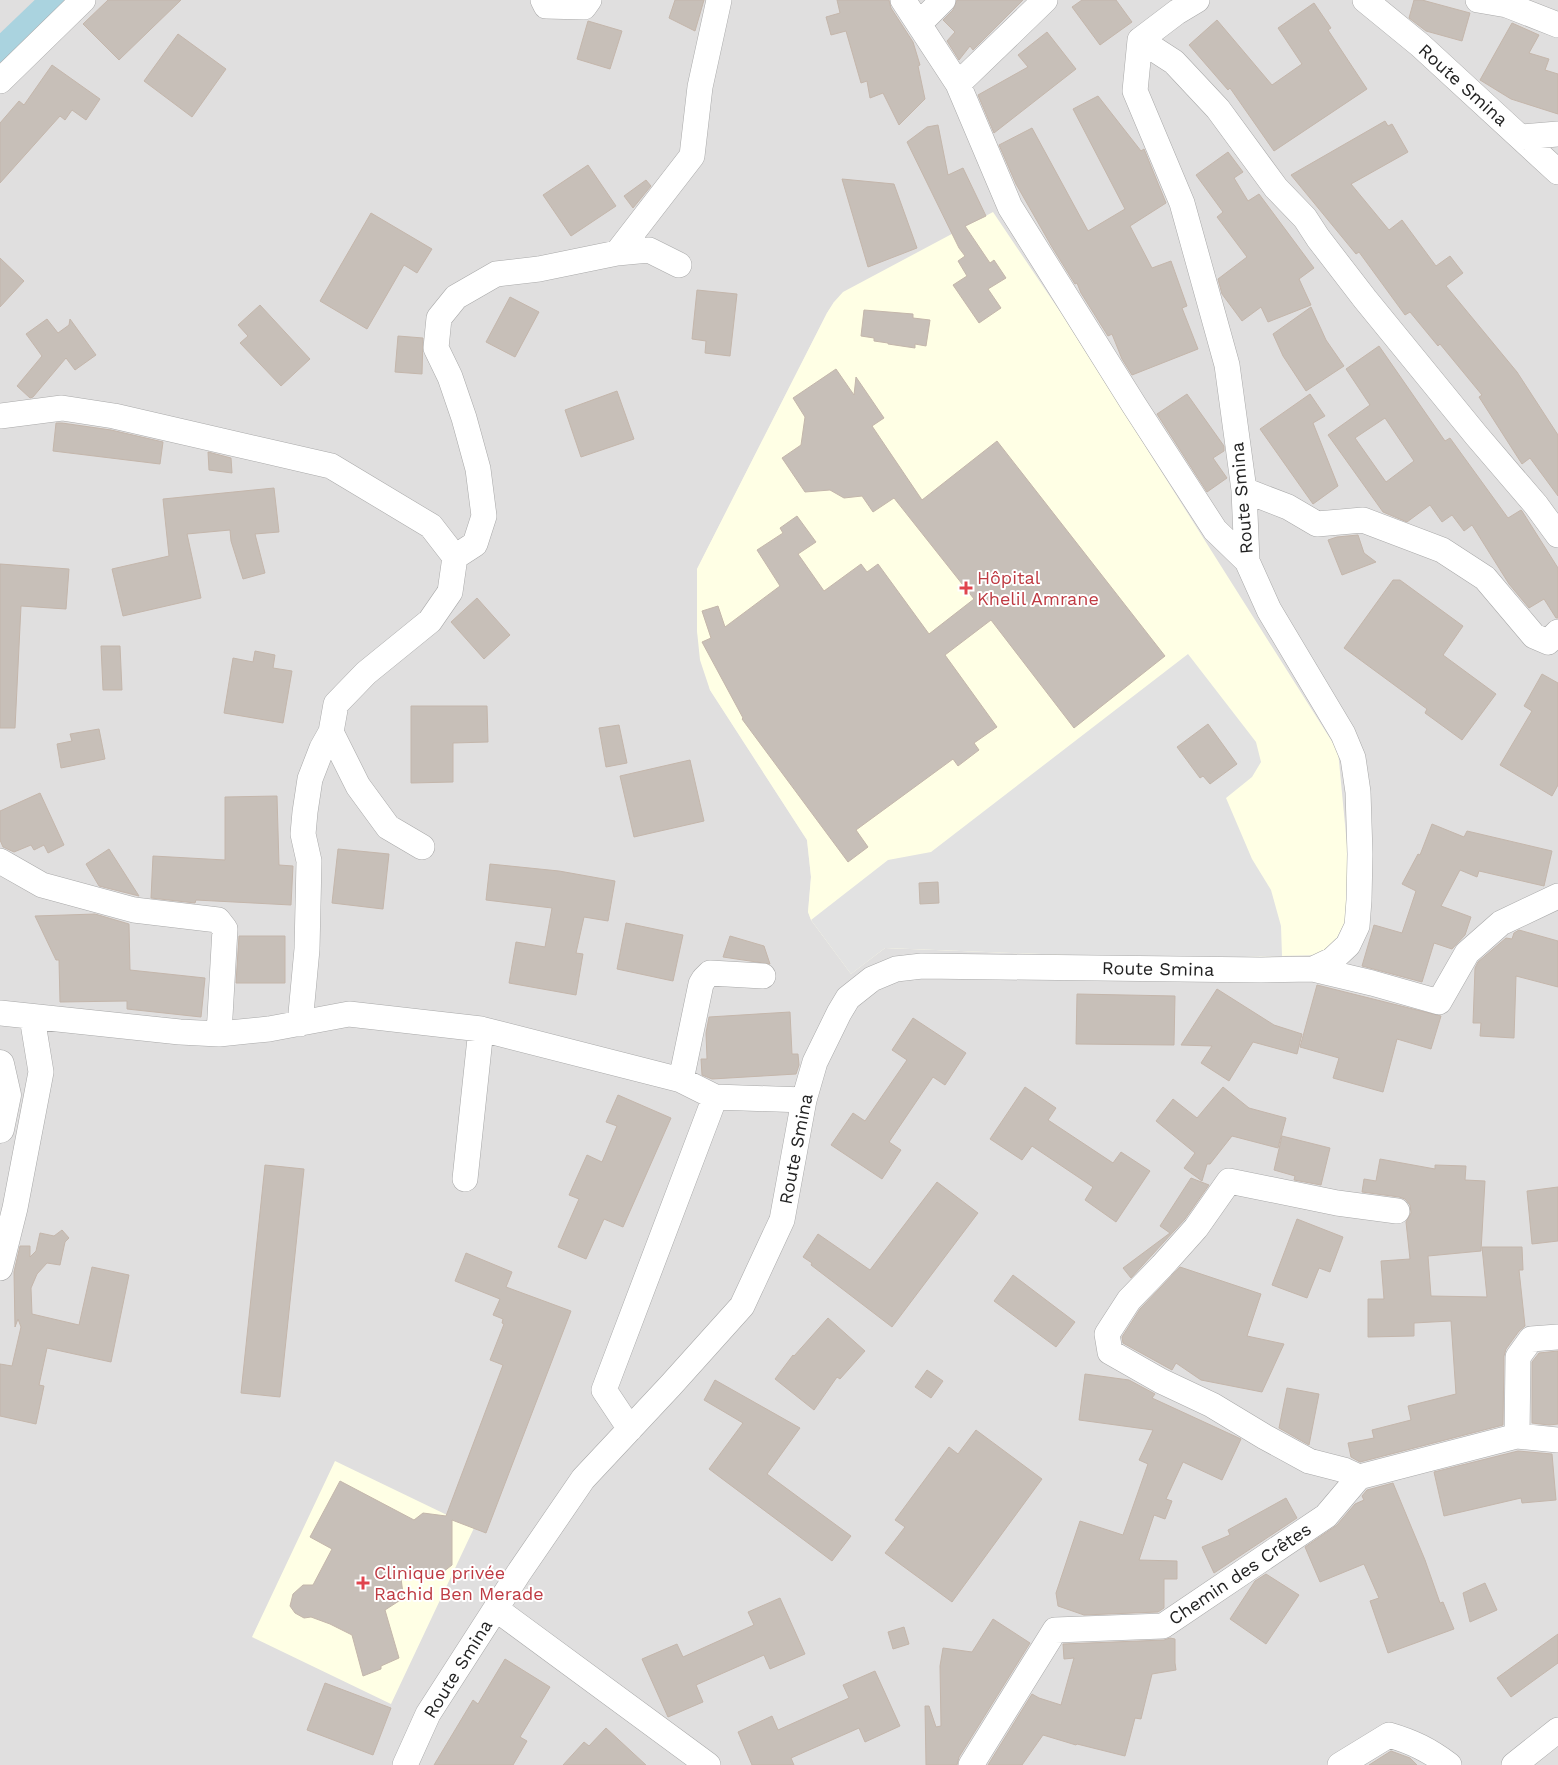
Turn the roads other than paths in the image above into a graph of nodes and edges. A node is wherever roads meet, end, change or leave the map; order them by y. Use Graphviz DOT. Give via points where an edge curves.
graph roads {
  1 [pos="83,0"];
  2 [pos="543,0"];
  3 [pos="589,0"];
  4 [pos="719,0"];
  5 [pos="903,0"];
  6 [pos="943,0"];
  7 [pos="1045,0"];
  8 [pos="1197,0"];
  9 [pos="1365,0"];
  10 [pos="1478,0"];
  11 [pos="919,24"];
  12 [pos="1558,26"];
  13 [pos="1140,40"];
  14 [pos="0,81"];
  15 [pos="958,84"];
  16 [pos="1558,134"];
  17 [pos="1522,137"];
  18 [pos="1558,172"];
  19 [pos="617,253"];
  20 [pos="679,265"];
  21 [pos="0,416"];
  22 [pos="1244,490"];
  23 [pos="1558,535"];
  24 [pos="455,557"];
  25 [pos="1247,561"];
  26 [pos="1558,632"];
  27 [pos="331,732"];
  28 [pos="422,847"];
  29 [pos="0,861"];
  30 [pos="1558,896"];
  31 [pos="1313,969"];
  32 [pos="763,976"];
  33 [pos="0,1014"];
  34 [pos="32,1017"];
  35 [pos="300,1024"];
  36 [pos="482,1029"];
  37 [pos="219,1034"];
  38 [pos="0,1064"];
  39 [pos="681,1080"];
  40 [pos="715,1097"];
  41 [pos="804,1100"];
  42 [pos="0,1129"];
  43 [pos="465,1179"];
  44 [pos="1397,1211"];
  45 [pos="0,1268"];
  46 [pos="1558,1337"];
  47 [pos="630,1429"];
  48 [pos="1517,1436"];
  49 [pos="1558,1440"];
  50 [pos="1359,1476"];
  51 [pos="496,1609"];
  52 [pos="1558,1730"];
  53 [pos="405,1765"];
  54 [pos="708,1765"];
  55 [pos="971,1765"];
  56 [pos="1340,1765"];
  57 [pos="1450,1765"];
  58 [pos="1514,1765"];
  1 -- 14 [label="street"];
  2 -- 3 [label="street" via="546,6 584,7"];
  4 -- 19 [label="street" via="700,87 692,156"];
  5 -- 11 [label="street"];
  6 -- 11 [label="street"];
  7 -- 15 [label="street"];
  8 -- 13 [label="street"];
  9 -- 17 [label="street, Route Smina"];
  10 -- 12 [label="street" via="1507,6"];
  11 -- 15 [label="street"];
  13 -- 22 [label="street, Route Smina" via="1135,91 1182,203 1227,365"];
  13 -- 23 [label="street" via="1174,62 1218,109 1276,188 1305,218 1365,299"];
  15 -- 25 [label="street" via="1010,207 1215,530"];
  16 -- 17 [label="street"];
  17 -- 18 [label="street, Route Smina"];
  19 -- 20 [label="street" via="649,250"];
  19 -- 24 [label="street" via="496,274 456,297 439,318 436,348 464,418 478,469 484,516 475,544"];
  21 -- 24 [label="street" via="71,409 331,466 431,526"];
  22 -- 25 [label="street, Route Smina"];
  22 -- 26 [label="street" via="1317,524 1363,520 1442,550 1485,578 1534,636 1548,642"];
  24 -- 27 [label="street" via="450,592 430,620 366,673 336,704"];
  25 -- 31 [label="street, Route Smina" via="1269,610 1343,734 1352,758 1358,792 1357,926 1348,945 1332,960"];
  27 -- 28 [label="street" via="358,786 388,827"];
  27 -- 35 [label="street" via="310,779 305,812 303,834 309,861 307,949"];
  29 -- 37 [label="street" via="42,885 134,910 218,920 225,930"];
  30 -- 31 [label="street" via="1501,923 1467,953 1439,1002"];
  31 -- 41 [label="street, Route Smina" via="922,966 896,969 872,979 848,998 815,1062"];
  32 -- 39 [label="street" via="710,973 704,978"];
  33 -- 34 [label="street"];
  34 -- 37 [label="street"];
  34 -- 45 [label="street" via="40,1072 15,1208"];
  35 -- 36 [label="street" via="349,1014"];
  35 -- 37 [label="street"];
  36 -- 39 [label="street"];
  36 -- 43 [label="street"];
  38 -- 42 [label="street" via="6,1095"];
  39 -- 40 [label="street"];
  40 -- 41 [label="street"];
  40 -- 47 [label="street" via="604,1390"];
  41 -- 47 [label="street, Route Smina" via="782,1220 742,1306"];
  44 -- 50 [label="street" via="1337,1203 1229,1181 1196,1228 1129,1300 1107,1334 1110,1352 1161,1381 1212,1405 1309,1461"];
  46 -- 48 [label="street" via="1531,1339 1518,1358"];
  47 -- 51 [label="street, Route Smina" via="583,1479"];
  48 -- 49 [label="street"];
  48 -- 50 [label="street"];
  50 -- 55 [label="street, Chemin des Crêtes" via="1326,1516 1163,1626 1055,1630"];
  51 -- 53 [label="street, Route Smina" via="428,1714"];
  51 -- 54 [label="street"];
  52 -- 58 [label="street"];
  56 -- 57 [label="street" via="1389,1735 1413,1742"];
}
